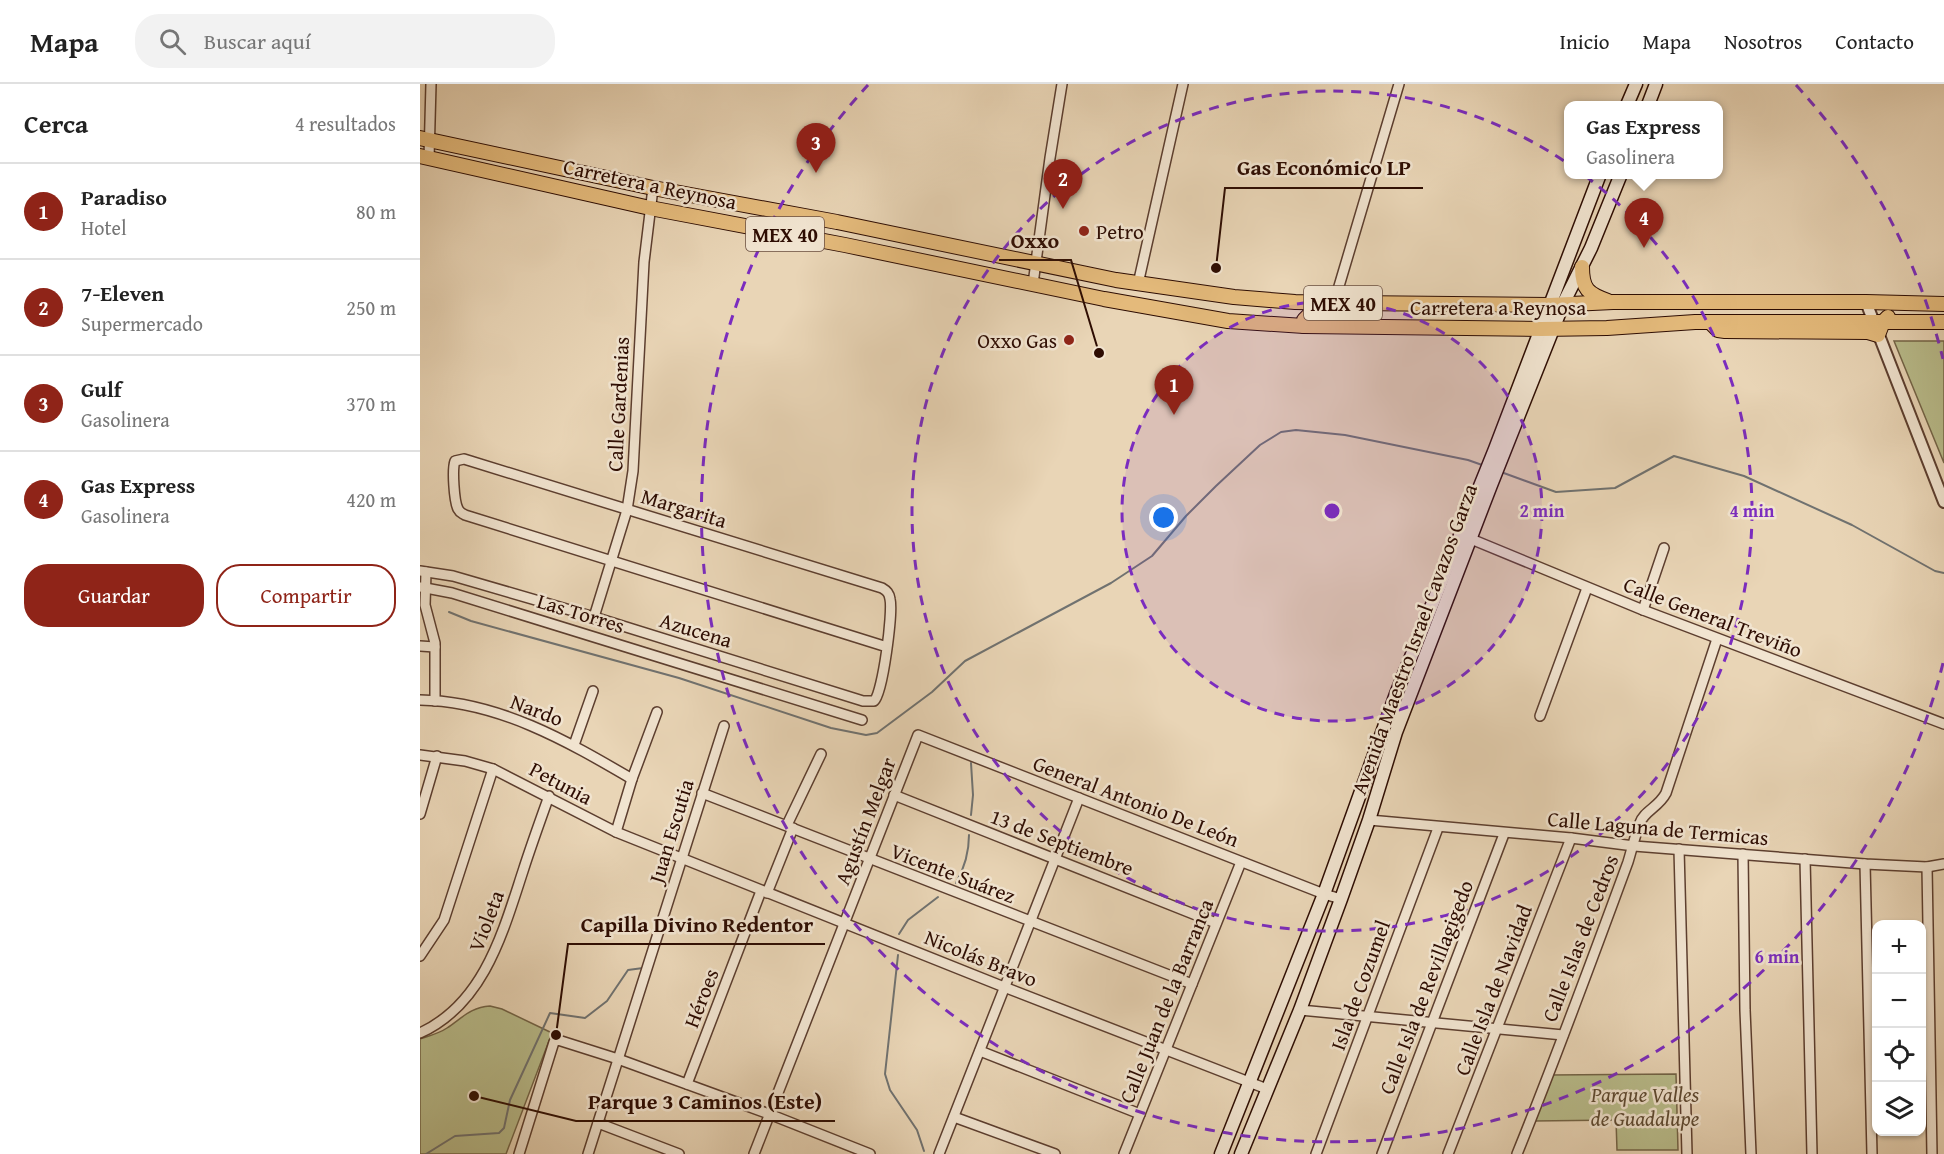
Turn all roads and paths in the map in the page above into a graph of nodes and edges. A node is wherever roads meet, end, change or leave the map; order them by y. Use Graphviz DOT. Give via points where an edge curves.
graph roads {
  1 [pos="431,84"];
  2 [pos="1062,84"];
  3 [pos="1183,84"];
  4 [pos="1399,84"];
  5 [pos="1636,84"];
  6 [pos="1656,84"];
  7 [pos="1629,101"];
  8 [pos="1650,101"];
  9 [pos="425,139"];
  10 [pos="424,157"];
  11 [pos="1598,179"];
  12 [pos="1619,179"];
  13 [pos="653,188"];
  14 [pos="650,208"];
  15 [pos="1035,263"];
  16 [pos="1582,267"];
  17 [pos="1032,284"];
  18 [pos="1138,284"];
  19 [pos="1866,302"];
  20 [pos="1334,303"];
  21 [pos="1613,303"];
  22 [pos="1557,304"];
  23 [pos="1944,304"];
  24 [pos="1497,305"];
  25 [pos="1944,314"];
  26 [pos="1944,322"];
  27 [pos="1304,326"];
  28 [pos="1878,326"];
  29 [pos="1547,329"];
  30 [pos="1487,483"];
  31 [pos="1944,502"];
  32 [pos="457,504"];
  33 [pos="627,510"];
  34 [pos="1471,539"];
  35 [pos="1664,548"];
  36 [pos="612,562"];
  37 [pos="423,572"];
  38 [pos="423,588"];
  39 [pos="1587,588"];
  40 [pos="515,594"];
  41 [pos="891,603"];
  42 [pos="510,610"];
  43 [pos="1643,610"];
  44 [pos="594,617"];
  45 [pos="1717,639"];
  46 [pos="420,646"];
  47 [pos="435,647"];
  48 [pos="887,647"];
  49 [pos="593,691"];
  50 [pos="836,693"];
  51 [pos="420,700"];
  52 [pos="435,701"];
  53 [pos="830,709"];
  54 [pos="657,712"];
  55 [pos="1540,716"];
  56 [pos="862,720"];
  57 [pos="1944,724"];
  58 [pos="724,726"];
  59 [pos="918,735"];
  60 [pos="573,745"];
  61 [pos="821,754"];
  62 [pos="420,755"];
  63 [pos="437,756"];
  64 [pos="493,769"];
  65 [pos="632,779"];
  66 [pos="702,793"];
  67 [pos="894,795"];
  68 [pos="549,796"];
  69 [pos="1079,798"];
  70 [pos="420,814"];
  71 [pos="1369,820"];
  72 [pos="790,827"];
  73 [pos="1438,828"];
  74 [pos="616,832"];
  75 [pos="1504,834"];
  76 [pos="1571,838"];
  77 [pos="1634,846"];
  78 [pos="1679,849"];
  79 [pos="1743,854"];
  80 [pos="681,858"];
  81 [pos="1055,858"];
  82 [pos="1805,859"];
  83 [pos="869,860"];
  84 [pos="1241,862"];
  85 [pos="1865,864"];
  86 [pos="1944,864"];
  87 [pos="1927,867"];
  88 [pos="764,892"];
  89 [pos="1324,894"];
  90 [pos="1341,899"];
  91 [pos="1031,922"];
  92 [pos="844,923"];
  93 [pos="1216,923"];
  94 [pos="420,956"];
  95 [pos="1192,984"];
  96 [pos="1004,987"];
  97 [pos="1300,1010"];
  98 [pos="1368,1016"];
  99 [pos="1431,1022"];
  100 [pos="1497,1030"];
  101 [pos="420,1033"];
  102 [pos="1563,1035"];
  103 [pos="1165,1050"];
  104 [pos="980,1051"];
  105 [pos="618,1059"];
  106 [pos="1250,1083"];
  107 [pos="687,1084"];
  108 [pos="1267,1089"];
  109 [pos="769,1114"];
  110 [pos="1140,1114"];
  111 [pos="954,1117"];
  112 [pos="598,1123"];
  113 [pos="519,1154"];
  114 [pos="588,1154"];
  115 [pos="680,1154"];
  116 [pos="754,1154"];
  117 [pos="870,1154"];
  118 [pos="939,1154"];
  119 [pos="1055,1154"];
  120 [pos="1124,1154"];
  121 [pos="1221,1154"];
  122 [pos="1241,1154"];
  123 [pos="1316,1154"];
  124 [pos="1382,1154"];
  125 [pos="1448,1154"];
  126 [pos="1518,1154"];
  127 [pos="1687,1154"];
  128 [pos="1751,1154"];
  129 [pos="1812,1154"];
  130 [pos="1872,1154"];
  131 [pos="1932,1154"];
  1 -- 9 [label="street"];
  2 -- 15 [label="street"];
  3 -- 18 [label="street"];
  4 -- 20 [label="street"];
  5 -- 7 [label="main road"];
  6 -- 8 [label="main road"];
  9 -- 10 [label="street"];
  9 -- 13 [label="main road, Carretera a Reynosa / MEX 40"];
  10 -- 14 [label="main road, Carretera a Reynosa / MEX 40"];
  11 -- 22 [label="main road, Avenida Maestro Israel Cavazos Garza"];
  12 -- 16 [label="main road, Avenida Maestro Israel Cavazos Garza"];
  13 -- 14 [label="street, Calle Gardenias"];
  13 -- 15 [label="main road, Carretera a Reynosa / MEX 40"];
  14 -- 17 [label="main road, Carretera a Reynosa / MEX 40"];
  14 -- 33 [label="street, Calle Gardenias" via="633,471"];
  15 -- 17 [label="street"];
  15 -- 18 [label="main road, Carretera a Reynosa / MEX 40"];
  16 -- 21 [label="main road" via="1587,290"];
  16 -- 22 [label="main road, Avenida Maestro Israel Cavazos Garza"];
  17 -- 27 [label="main road, Carretera a Reynosa / MEX 40" via="1219,320"];
  18 -- 20 [label="main road, Carretera a Reynosa / MEX 40" via="1234,297"];
  19 -- 21 [label="main road, Carretera a Reynosa / MEX 40"];
  19 -- 23 [label="main road, Carretera a Reynosa / MEX 40"];
  19 -- 28 [label="street"];
  20 -- 24 [label="main road, Carretera a Reynosa / MEX 40"];
  21 -- 22 [label="main road, Carretera a Reynosa / MEX 40"];
  22 -- 24 [label="main road, Carretera a Reynosa / MEX 40"];
  22 -- 29 [label="main road, Avenida Maestro Israel Cavazos Garza"];
  24 -- 27 [label="main road" via="1473,310 1317,312 1308,315"];
  25 -- 28 [label="main road" via="1891,316"];
  26 -- 28 [label="main road"];
  27 -- 29 [label="main road, Carretera a Reynosa / MEX 40"];
  28 -- 29 [label="main road, Carretera a Reynosa / MEX 40" via="1868,332 1725,331 1710,322"];
  28 -- 31 [label="street"];
  29 -- 30 [label="main road, Avenida Maestro Israel Cavazos Garza"];
  30 -- 34 [label="main road, Avenida Maestro Israel Cavazos Garza"];
  30 -- 89 [label="main road, Avenida Maestro Israel Cavazos Garza" via="1396,694"];
  32 -- 33 [label="street, Margarita" via="453,471 457,459 478,462"];
  32 -- 36 [label="street, Azucena" via="465,515"];
  33 -- 36 [label="street, Calle Gardenias"];
  33 -- 41 [label="street, Margarita" via="873,585 886,591"];
  34 -- 39 [label="street, Calle General Treviño"];
  34 -- 71 [label="main road, Avenida Maestro Israel Cavazos Garza" via="1396,732"];
  35 -- 43 [label="street"];
  36 -- 44 [label="street, Calle Gardenias"];
  36 -- 48 [label="street, Azucena"];
  37 -- 38 [label="street"];
  37 -- 40 [label="street, Azucena" via="453,576"];
  38 -- 42 [label="street, Las Torres"];
  38 -- 47 [label="street"];
  39 -- 43 [label="street, Calle General Treviño"];
  39 -- 55 [label="street"];
  40 -- 42 [label="street"];
  40 -- 44 [label="street, Azucena"];
  41 -- 48 [label="street, Azucena"];
  42 -- 53 [label="street, Las Torres"];
  43 -- 45 [label="street, Calle General Treviño"];
  44 -- 50 [label="street, Azucena"];
  45 -- 57 [label="street, Calle General Treviño"];
  45 -- 77 [label="street, Calle Islas de Cedros" via="1666,793 1662,802 1643,816"];
  46 -- 47 [label="street"];
  47 -- 52 [label="street"];
  48 -- 50 [label="street, Azucena" via="877,699 863,702"];
  49 -- 60 [label="street"];
  50 -- 53 [label="street"];
  51 -- 52 [label="street, Nardo"];
  52 -- 60 [label="street, Nardo" via="505,716"];
  53 -- 56 [label="street, Las Torres"];
  54 -- 65 [label="street"];
  58 -- 66 [label="street, Juan Escutia"];
  59 -- 67 [label="street, Agustín Melgar"];
  59 -- 69 [label="street, General Antonio De León"];
  60 -- 65 [label="street, Nardo"];
  61 -- 72 [label="street, Héroes"];
  62 -- 63 [label="street, Petunia"];
  63 -- 64 [label="street, Petunia"];
  63 -- 70 [label="street"];
  64 -- 68 [label="street, Petunia"];
  64 -- 94 [label="street" via="444,920"];
  65 -- 74 [label="street"];
  66 -- 72 [label="street, Vicente Suárez"];
  66 -- 80 [label="street, Juan Escutia"];
  67 -- 81 [label="street, 13 de Septiembre"];
  67 -- 83 [label="street, Agustín Melgar"];
  68 -- 74 [label="street, Petunia"];
  68 -- 101 [label="street, Violeta" via="490,962 451,1012"];
  69 -- 81 [label="street"];
  69 -- 84 [label="street, General Antonio De León"];
  71 -- 73 [label="street, Calle Laguna de Termicas"];
  71 -- 90 [label="main road, Avenida Maestro Israel Cavazos Garza"];
  72 -- 83 [label="street, Vicente Suárez"];
  72 -- 88 [label="street, Héroes"];
  73 -- 75 [label="street, Calle Laguna de Termicas"];
  73 -- 98 [label="street, Isla de Cozumel"];
  74 -- 80 [label="street, Petunia"];
  75 -- 76 [label="street, Calle Laguna de Termicas"];
  75 -- 99 [label="street, Calle Isla de Revillagigedo"];
  76 -- 77 [label="street, Calle Laguna de Termicas"];
  76 -- 100 [label="street, Calle Isla de Navidad"];
  77 -- 78 [label="street, Calle Laguna de Termicas"];
  77 -- 102 [label="street, Calle Islas de Cedros"];
  78 -- 79 [label="street, Calle Laguna de Termicas"];
  78 -- 127 [label="street"];
  79 -- 82 [label="street, Calle Laguna de Termicas"];
  79 -- 128 [label="street"];
  80 -- 88 [label="street, Nicolás Bravo"];
  80 -- 105 [label="street, Juan Escutia"];
  81 -- 91 [label="street"];
  81 -- 93 [label="street, 13 de Septiembre"];
  82 -- 85 [label="street, Calle Laguna de Termicas"];
  82 -- 129 [label="street"];
  83 -- 91 [label="street, Vicente Suárez"];
  83 -- 92 [label="street, Agustín Melgar"];
  84 -- 89 [label="street, General Antonio De León"];
  84 -- 93 [label="street, Calle Juan de la Barranca"];
  85 -- 87 [label="street, Calle Laguna de Termicas"];
  85 -- 130 [label="street"];
  86 -- 87 [label="street, Calle Laguna de Termicas"];
  87 -- 131 [label="street"];
  88 -- 92 [label="street, Nicolás Bravo"];
  88 -- 107 [label="street, Héroes"];
  89 -- 90 [label="street, General Antonio De León"];
  89 -- 106 [label="main road, Avenida Maestro Israel Cavazos Garza"];
  90 -- 97 [label="main road, Avenida Maestro Israel Cavazos Garza"];
  91 -- 95 [label="street, Vicente Suárez"];
  91 -- 96 [label="street"];
  92 -- 96 [label="street, Nicolás Bravo"];
  92 -- 109 [label="street, Agustín Melgar"];
  93 -- 95 [label="street, Calle Juan de la Barranca"];
  95 -- 103 [label="street, Calle Juan de la Barranca"];
  96 -- 103 [label="street, Nicolás Bravo"];
  96 -- 104 [label="street"];
  97 -- 98 [label="street"];
  97 -- 108 [label="main road, Avenida Maestro Israel Cavazos Garza"];
  98 -- 99 [label="street"];
  98 -- 123 [label="street, Isla de Cozumel"];
  99 -- 100 [label="street"];
  99 -- 124 [label="street, Calle Isla de Revillagigedo"];
  100 -- 102 [label="street"];
  100 -- 125 [label="street, Calle Isla de Navidad"];
  102 -- 126 [label="street, Calle Islas de Cedros"];
  103 -- 106 [label="street, Nicolás Bravo"];
  103 -- 110 [label="street, Calle Juan de la Barranca"];
  104 -- 110 [label="street"];
  104 -- 111 [label="street"];
  105 -- 107 [label="street"];
  105 -- 112 [label="street, Juan Escutia"];
  105 -- 113 [label="street" via="559,1040 554,1042"];
  106 -- 108 [label="street, Nicolás Bravo"];
  106 -- 121 [label="main road, Avenida Maestro Israel Cavazos Garza"];
  107 -- 109 [label="street"];
  108 -- 122 [label="main road, Avenida Maestro Israel Cavazos Garza"];
  109 -- 116 [label="street, Agustín Melgar"];
  109 -- 117 [label="street"];
  110 -- 120 [label="street, Calle Juan de la Barranca"];
  111 -- 118 [label="street"];
  111 -- 119 [label="street"];
  112 -- 114 [label="street, Juan Escutia"];
  112 -- 115 [label="street"];
}
